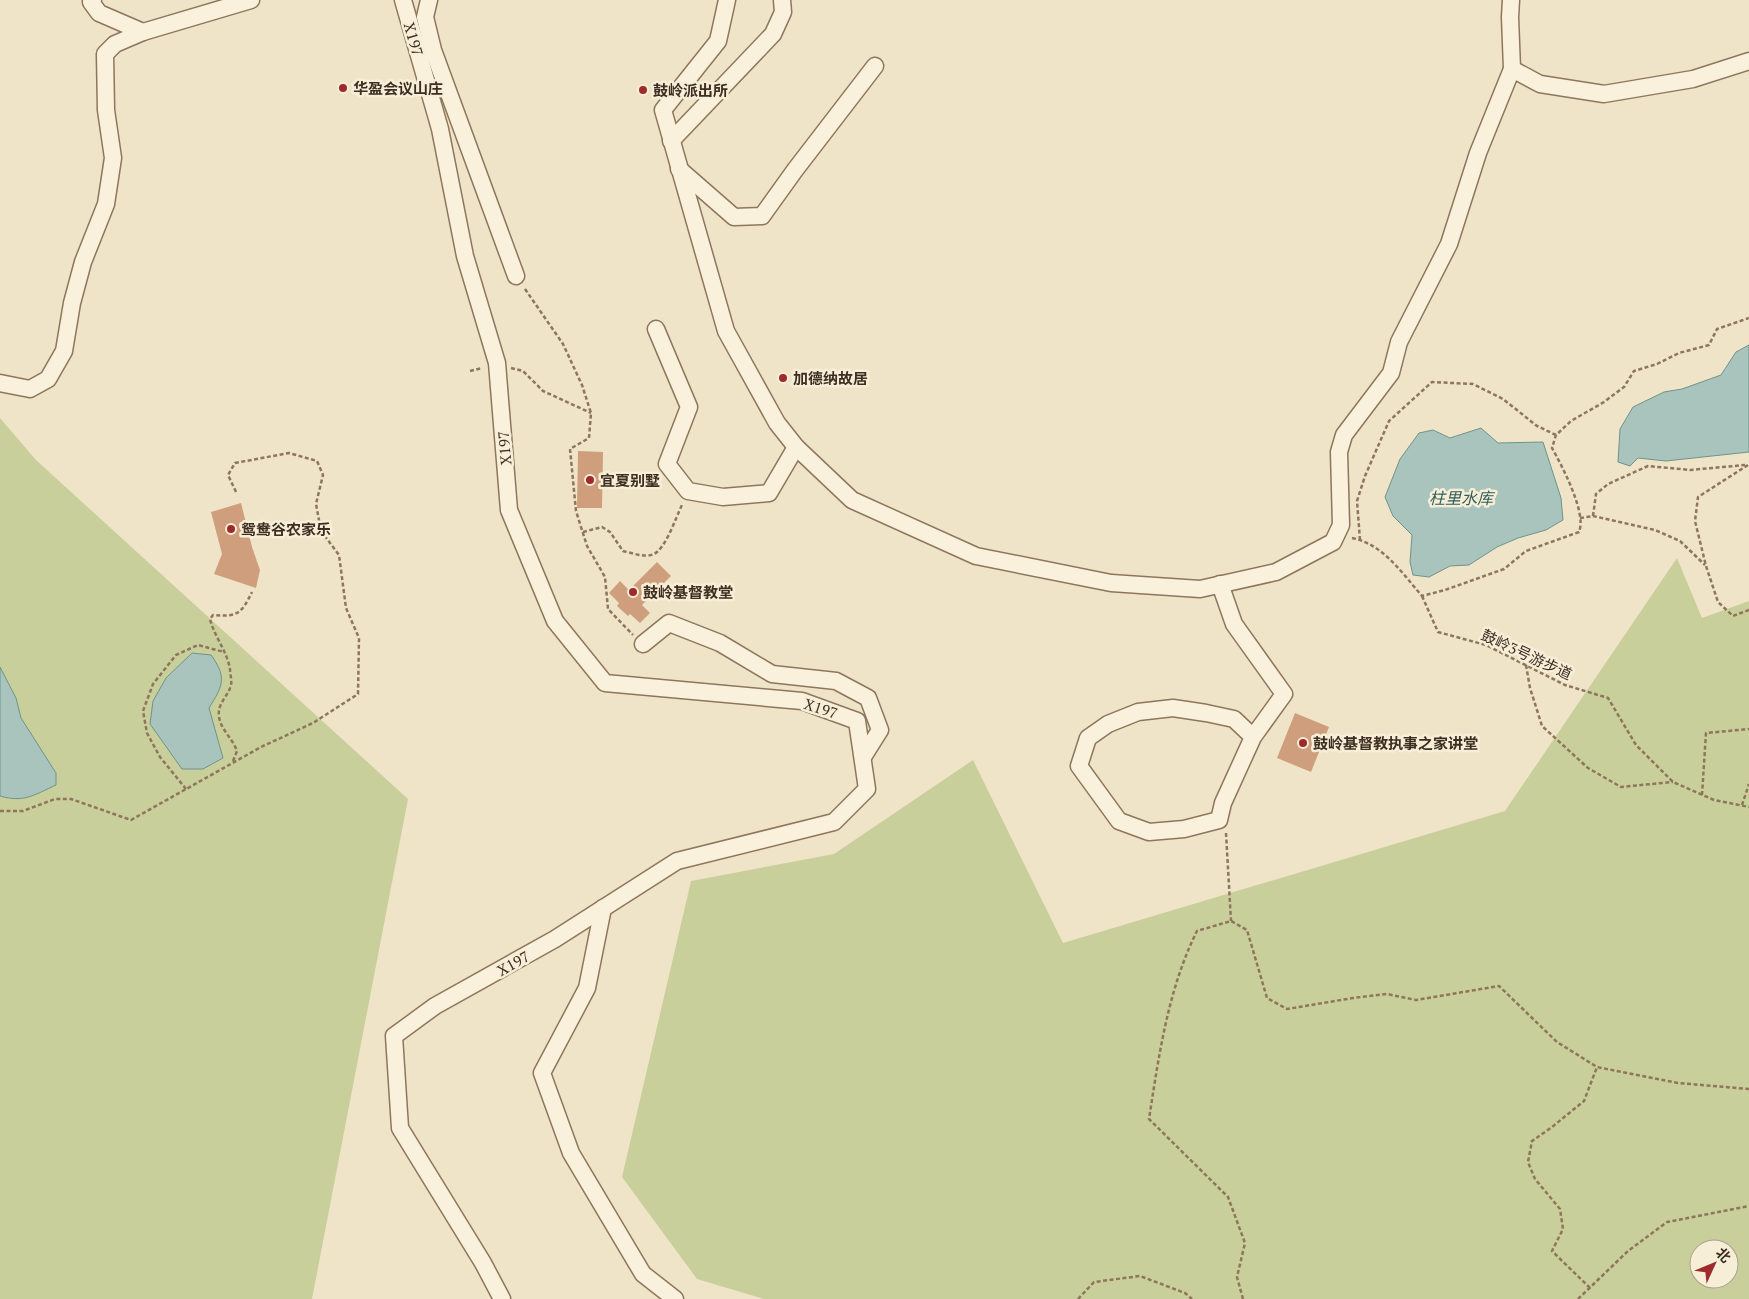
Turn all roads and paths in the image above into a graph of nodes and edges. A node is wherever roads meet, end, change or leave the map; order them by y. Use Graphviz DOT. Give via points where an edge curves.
graph roads {
  1 [pos="93,0"];
  2 [pos="251,0"];
  3 [pos="403,0"];
  4 [pos="429,0"];
  5 [pos="727,0"];
  6 [pos="782,0"];
  7 [pos="1512,0"];
  8 [pos="408,16"];
  9 [pos="143,32"];
  10 [pos="433,50"];
  11 [pos="1749,62"];
  12 [pos="875,66"];
  13 [pos="1512,69"];
  14 [pos="671,141"];
  15 [pos="679,169"];
  16 [pos="516,276"];
  17 [pos="1749,318"];
  18 [pos="656,329"];
  19 [pos="497,364"];
  20 [pos="470,371"];
  21 [pos="0,383"];
  22 [pos="592,413"];
  23 [pos="1556,435"];
  24 [pos="796,447"];
  25 [pos="1748,465"];
  26 [pos="688,491"];
  27 [pos="237,494"];
  28 [pos="1593,516"];
  29 [pos="1580,518"];
  30 [pos="582,532"];
  31 [pos="1337,535"];
  32 [pos="1360,540"];
  33 [pos="1706,566"];
  34 [pos="1220,584"];
  35 [pos="252,592"];
  36 [pos="1422,596"];
  37 [pos="1749,610"];
  38 [pos="643,644"];
  39 [pos="224,652"];
  40 [pos="1526,665"];
  41 [pos="1749,728"];
  42 [pos="1253,737"];
  43 [pos="863,757"];
  44 [pos="233,762"];
  45 [pos="1673,782"];
  46 [pos="1749,784"];
  47 [pos="186,789"];
  48 [pos="1702,796"];
  49 [pos="1742,805"];
  50 [pos="1749,807"];
  51 [pos="0,811"];
  52 [pos="1219,820"];
  53 [pos="603,908"];
  54 [pos="1231,921"];
  55 [pos="1597,1067"];
  56 [pos="1749,1090"];
  57 [pos="1749,1206"];
  58 [pos="1590,1288"];
  59 [pos="502,1299"];
  60 [pos="675,1299"];
  61 [pos="1078,1299"];
  62 [pos="1192,1299"];
  63 [pos="1244,1299"];
  64 [pos="1578,1299"];
  1 -- 9 [label="street" via="99,14"];
  2 -- 9 [label="street"];
  3 -- 8 [label="street, X197 / X197"];
  4 -- 10 [label="street" via="425,17"];
  5 -- 14 [label="street" via="718,41 663,110"];
  6 -- 14 [label="street" via="783,12 773,34"];
  7 -- 13 [label="street"];
  8 -- 10 [label="street"];
  8 -- 19 [label="street, X197 / X197" via="440,129 465,256"];
  9 -- 21 [label="street" via="115,44 105,54 106,110 114,158 106,204 83,262 72,303 64,351 48,379 30,389"];
  10 -- 16 [label="street"];
  11 -- 13 [label="street" via="1693,79 1604,94 1540,84"];
  12 -- 15 [label="street" via="762,216 734,217"];
  13 -- 31 [label="street" via="1478,153 1449,244 1399,342 1391,373 1344,435 1339,452 1341,526"];
  14 -- 15 [label="street"];
  15 -- 24 [label="street" via="726,331 777,423"];
  16 -- 22 [label="path" via="563,344"];
  17 -- 23 [label="path" via="1717,329 1709,345 1634,371 1624,387 1571,421"];
  18 -- 26 [label="street" via="689,407 667,464"];
  19 -- 20 [label="path"];
  19 -- 22 [label="path" via="523,371 542,391"];
  19 -- 43 [label="street, X197 / X197" via="509,510 555,622 605,683 802,701 858,720"];
  22 -- 30 [label="path" via="590,438 570,449 576,512"];
  23 -- 29 [label="path" via="1552,448 1568,478"];
  23 -- 32 [label="path" via="1537,426 1503,399 1473,384 1432,382 1389,421 1357,502"];
  24 -- 26 [label="street" via="769,493 723,497"];
  24 -- 34 [label="street" via="852,500 976,556 1112,582 1200,589"];
  25 -- 28 [label="path" via="1690,470 1648,466 1608,484 1596,494"];
  25 -- 33 [label="path" via="1698,498 1695,521"];
  26 -- 30 [label="path" via="664,544 654,554 638,555 623,551 610,532 602,527"];
  27 -- 44 [label="path" via="228,475 235,463 289,453 317,461 323,475 316,504 320,531 339,555 346,608 359,638 358,694 313,723"];
  28 -- 29 [label="path"];
  28 -- 33 [label="path" via="1655,530 1680,541"];
  29 -- 36 [label="path" via="1579,532 1526,551 1504,569"];
  30 -- 38 [label="path" via="605,577 608,608"];
  31 -- 32 [label="path"];
  31 -- 34 [label="street" via="1333,542 1276,572"];
  32 -- 36 [label="path" via="1378,549"];
  33 -- 37 [label="path" via="1718,602 1733,616"];
  34 -- 42 [label="street" via="1234,624 1284,694"];
  35 -- 39 [label="path" via="244,609 236,615 213,615 210,619"];
  36 -- 40 [label="path, 鼓岭3号游步道" via="1438,632 1486,645"];
  38 -- 43 [label="street" via="669,624 720,643 772,674 836,681 868,698 880,730"];
  39 -- 44 [label="path" via="231,684 218,707 219,719 238,751"];
  39 -- 47 [label="path" via="198,645 176,655 153,684 143,711 147,733 160,757"];
  40 -- 45 [label="path, 鼓岭3号游步道" via="1565,685 1608,698 1636,745"];
  40 -- 45 [label="path" via="1542,726 1588,768 1622,787"];
  41 -- 48 [label="path" via="1706,733"];
  42 -- 52 [label="street" via="1223,803"];
  42 -- 52 [label="street" via="1234,720 1173,708 1138,712 1108,724 1088,738 1078,766 1119,822 1149,832 1184,829"];
  43 -- 53 [label="street, X197 / X197" via="868,789 834,822 677,861"];
  44 -- 47 [label="path"];
  45 -- 48 [label="path, 鼓岭3号游步道"];
  46 -- 49 [label="path"];
  47 -- 51 [label="path" via="131,820 70,799 55,799 23,811"];
  48 -- 49 [label="path, 鼓岭3号游步道"];
  49 -- 50 [label="path, 鼓岭3号游步道"];
  52 -- 54 [label="path" via="1226,831"];
  53 -- 59 [label="street, X197 / X197" via="555,939 435,1006 394,1036 400,1128 484,1262"];
  53 -- 60 [label="street" via="587,988 542,1073 570,1153 643,1274"];
  54 -- 55 [label="path" via="1247,930 1267,998 1286,1009 1387,994 1416,1000 1499,986 1558,1042"];
  54 -- 63 [label="path" via="1197,931 1185,954 1170,1000 1150,1119 1228,1197 1245,1243 1237,1277"];
  55 -- 56 [label="path" via="1678,1083"];
  55 -- 58 [label="path" via="1584,1100 1532,1141 1528,1162 1535,1179 1560,1209 1563,1229 1552,1251"];
  57 -- 58 [label="path" via="1667,1222 1628,1251"];
  58 -- 64 [label="path"];
  61 -- 62 [label="path" via="1094,1282 1140,1276 1185,1293"];
}
